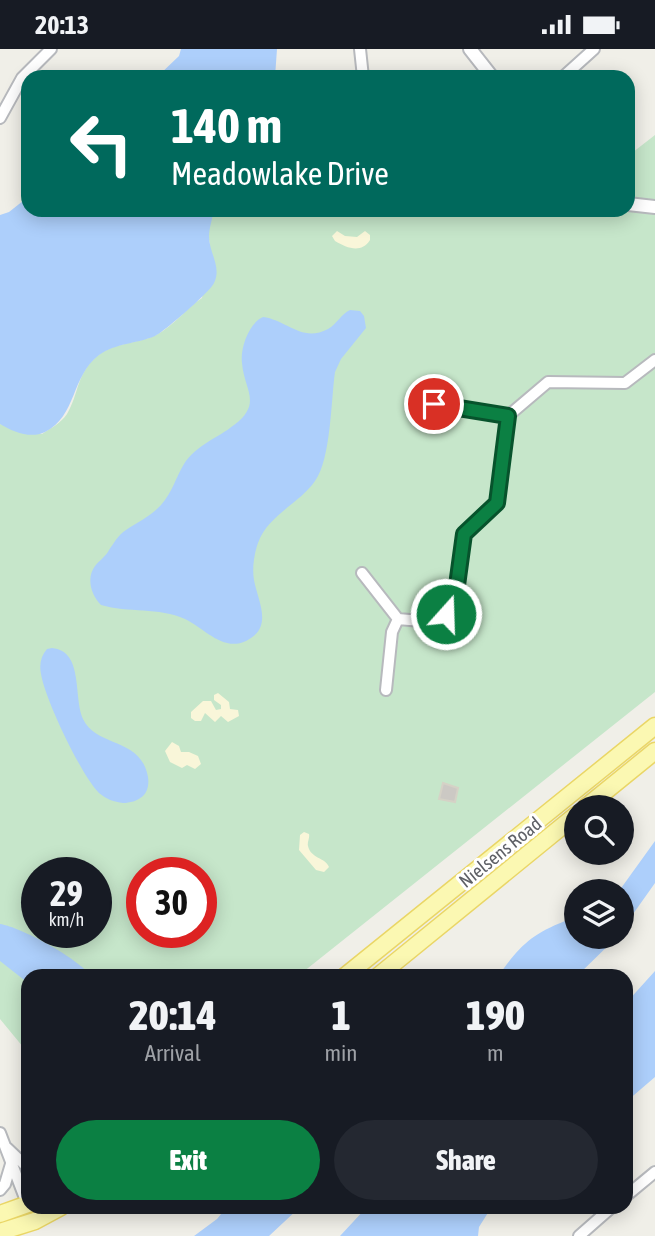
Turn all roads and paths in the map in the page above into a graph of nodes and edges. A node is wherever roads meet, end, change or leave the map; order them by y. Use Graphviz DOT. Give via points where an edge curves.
graph roads {
  1 [pos="51,49"];
  2 [pos="360,49"];
  3 [pos="470,49"];
  4 [pos="589,51"];
  5 [pos="30,70"];
  6 [pos="362,70"];
  7 [pos="486,70"];
  8 [pos="570,70"];
  9 [pos="21,80"];
  10 [pos="0,118"];
  11 [pos="635,205"];
  12 [pos="655,207"];
  13 [pos="655,360"];
  14 [pos="434,404"];
  15 [pos="508,416"];
  16 [pos="362,573"];
  17 [pos="398,619"];
  18 [pos="386,690"];
  19 [pos="655,726"];
  20 [pos="655,751"];
  21 [pos="601,795"];
  22 [pos="564,825"];
  23 [pos="354,969"];
  24 [pos="387,969"];
  25 [pos="0,1133"];
  26 [pos="5,1146"];
  27 [pos="21,1161"];
  28 [pos="11,1164"];
  29 [pos="655,1172"];
  30 [pos="21,1188"];
  31 [pos="0,1190"];
  32 [pos="633,1190"];
  33 [pos="21,1210"];
  34 [pos="0,1214"];
  35 [pos="24,1214"];
  36 [pos="604,1214"];
  37 [pos="0,1233"];
  38 [pos="579,1236"];
  1 -- 5 [label="street"];
  2 -- 6 [label="street"];
  3 -- 7 [label="street"];
  4 -- 8 [label="street"];
  9 -- 10 [label="street"];
  11 -- 12 [label="street"];
  13 -- 15 [label="street" via="625,383 548,382"];
  14 -- 15 [label="street"];
  15 -- 17 [label="street" via="497,503 464,534 455,600 446,614 433,622"];
  16 -- 17 [label="street"];
  17 -- 18 [label="street" via="392,632"];
  19 -- 23 [label="main road, Nielsens Road"];
  20 -- 21 [label="main road"];
  22 -- 24 [label="main road, Nielsens Road"];
  25 -- 26 [label="street"];
  26 -- 27 [label="street"];
  26 -- 28 [label="street"];
  28 -- 30 [label="street"];
  28 -- 31 [label="street"];
  29 -- 32 [label="street"];
  33 -- 34 [label="main road"];
  35 -- 37 [label="main road"];
  36 -- 38 [label="street"];
}
